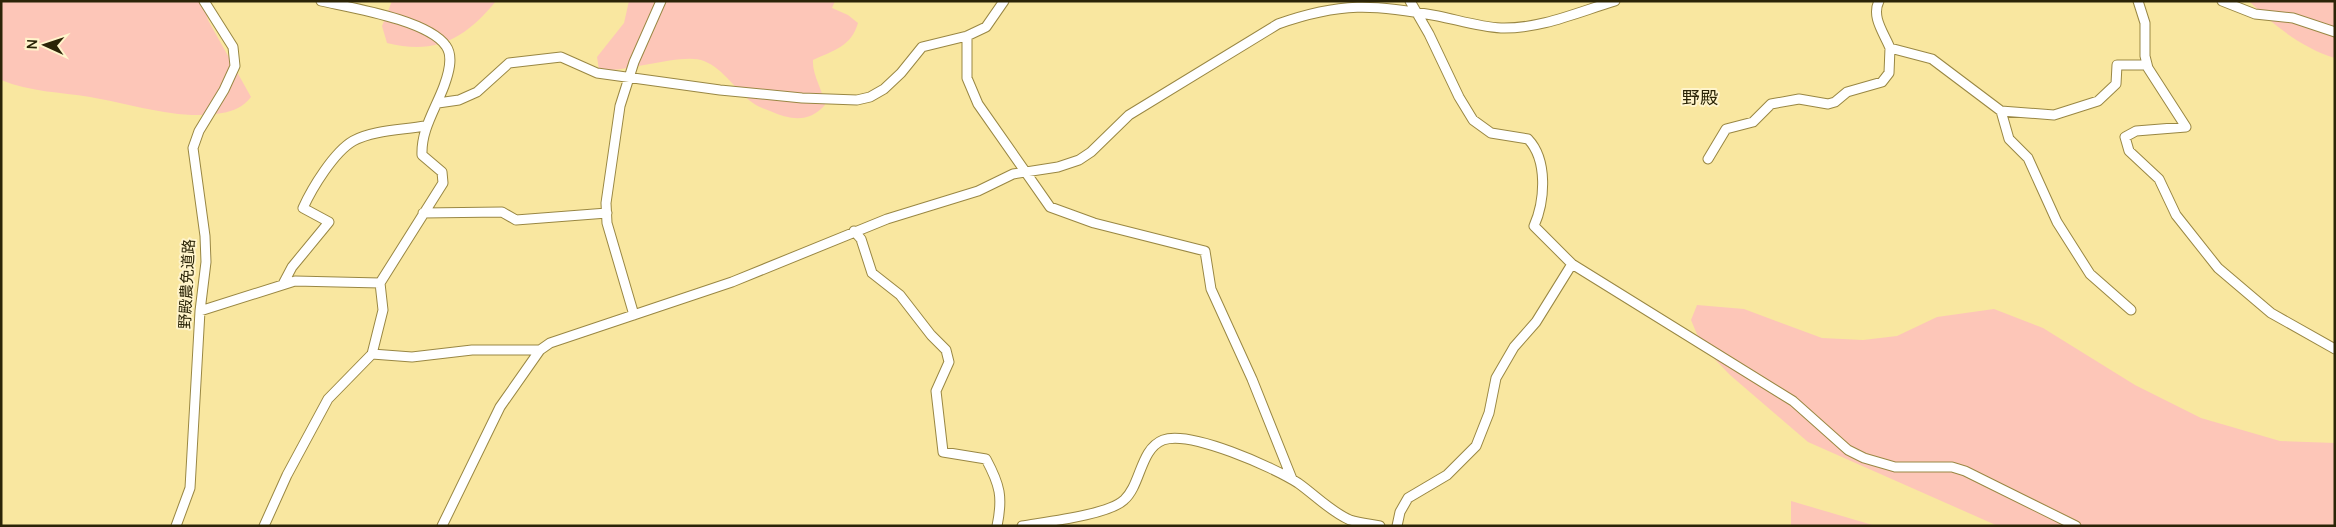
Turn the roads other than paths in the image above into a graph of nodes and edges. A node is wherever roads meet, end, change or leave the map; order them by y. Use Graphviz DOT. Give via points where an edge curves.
graph roads {
  1 [pos="204,1"];
  2 [pos="321,1"];
  3 [pos="660,1"];
  4 [pos="1004,1"];
  5 [pos="1410,1"];
  6 [pos="1615,1"];
  7 [pos="1879,1"];
  8 [pos="2138,1"];
  9 [pos="2222,1"];
  10 [pos="1415,14"];
  11 [pos="2335,32"];
  12 [pos="967,36"];
  13 [pos="1890,48"];
  14 [pos="2147,65"];
  15 [pos="629,77"];
  16 [pos="438,103"];
  17 [pos="2001,111"];
  18 [pos="425,126"];
  19 [pos="1708,159"];
  20 [pos="1025,171"];
  21 [pos="423,213"];
  22 [pos="606,213"];
  23 [pos="854,232"];
  24 [pos="1572,264"];
  25 [pos="380,283"];
  26 [pos="283,284"];
  27 [pos="2131,310"];
  28 [pos="200,312"];
  29 [pos="634,315"];
  30 [pos="2335,349"];
  31 [pos="540,350"];
  32 [pos="372,354"];
  33 [pos="1292,479"];
  34 [pos="176,526"];
  35 [pos="264,526"];
  36 [pos="442,526"];
  37 [pos="997,526"];
  38 [pos="1022,526"];
  39 [pos="1380,526"];
  40 [pos="1397,526"];
  41 [pos="2076,526"];
  1 -- 28 [label="street, 野殿農免道路" via="234,47 235,66 193,148 205,236 206,262"];
  2 -- 16 [label="street" via="364,9 438,38 447,47 449,59"];
  3 -- 15 [label="street"];
  4 -- 12 [label="street" via="986,27"];
  5 -- 10 [label="street"];
  6 -- 10 [label="street" via="1554,21 1516,29"];
  7 -- 13 [label="street" via="1875,12"];
  8 -- 14 [label="street" via="2145,23 2144,56"];
  9 -- 11 [label="street" via="2255,14 2293,18"];
  10 -- 20 [label="street" via="1386,8 1334,8 1278,24 1129,115 1079,160 1058,167"];
  10 -- 24 [label="street" via="1428,33 1468,114 1480,127 1502,137 1528,139 1537,148 1545,195 1534,226"];
  12 -- 15 [label="street" via="922,47 884,90 856,100 720,90"];
  12 -- 20 [label="street" via="967,78 978,104"];
  13 -- 17 [label="street" via="1932,59"];
  13 -- 19 [label="street" via="1889,73 1882,82 1847,92 1828,104 1799,99 1772,104 1753,122 1726,129"];
  14 -- 17 [label="street" via="2118,64 2114,87 2098,101 2081,107 2054,115"];
  14 -- 30 [label="street" via="2186,127 2136,131 2125,137 2131,156 2158,178 2168,202 2186,229 2240,290 2260,308"];
  15 -- 16 [label="street" via="588,71 565,57 537,58 509,63 477,92 459,100"];
  15 -- 22 [label="street" via="620,106"];
  16 -- 18 [label="street"];
  17 -- 27 [label="street" via="2009,139 2028,158 2057,222 2090,274"];
  18 -- 21 [label="street" via="422,155 442,172 443,179"];
  18 -- 26 [label="street" via="351,141 306,199 304,208 328,222 317,239 296,260"];
  20 -- 23 [label="street" via="978,191 887,218"];
  20 -- 33 [label="street" via="1050,207 1056,210 1205,251 1211,289"];
  21 -- 22 [label="street" via="502,212 516,220"];
  21 -- 25 [label="street"];
  22 -- 29 [label="street"];
  23 -- 29 [label="street" via="732,282"];
  23 -- 37 [label="street" via="861,239 872,273 900,294 946,350 949,362 936,391 943,452 986,459 1001,486 1003,502"];
  24 -- 40 [label="street" via="1496,378 1476,446 1447,475 1408,498"];
  24 -- 41 [label="street" via="1770,386 1856,454 1895,467 1952,467 1965,471"];
  25 -- 26 [label="street" via="304,280"];
  25 -- 32 [label="street" via="383,310"];
  26 -- 28 [label="street"];
  28 -- 34 [label="street, 野殿農免道路" via="190,488"];
  29 -- 31 [label="street" via="561,339"];
  31 -- 32 [label="street" via="472,350 412,357"];
  31 -- 36 [label="street" via="500,407"];
  32 -- 35 [label="street" via="328,399"];
  33 -- 38 [label="street" via="1228,450 1173,439 1162,440 1154,447 1133,488 1122,501 1097,510"];
  33 -- 39 [label="street" via="1350,520"];
}
